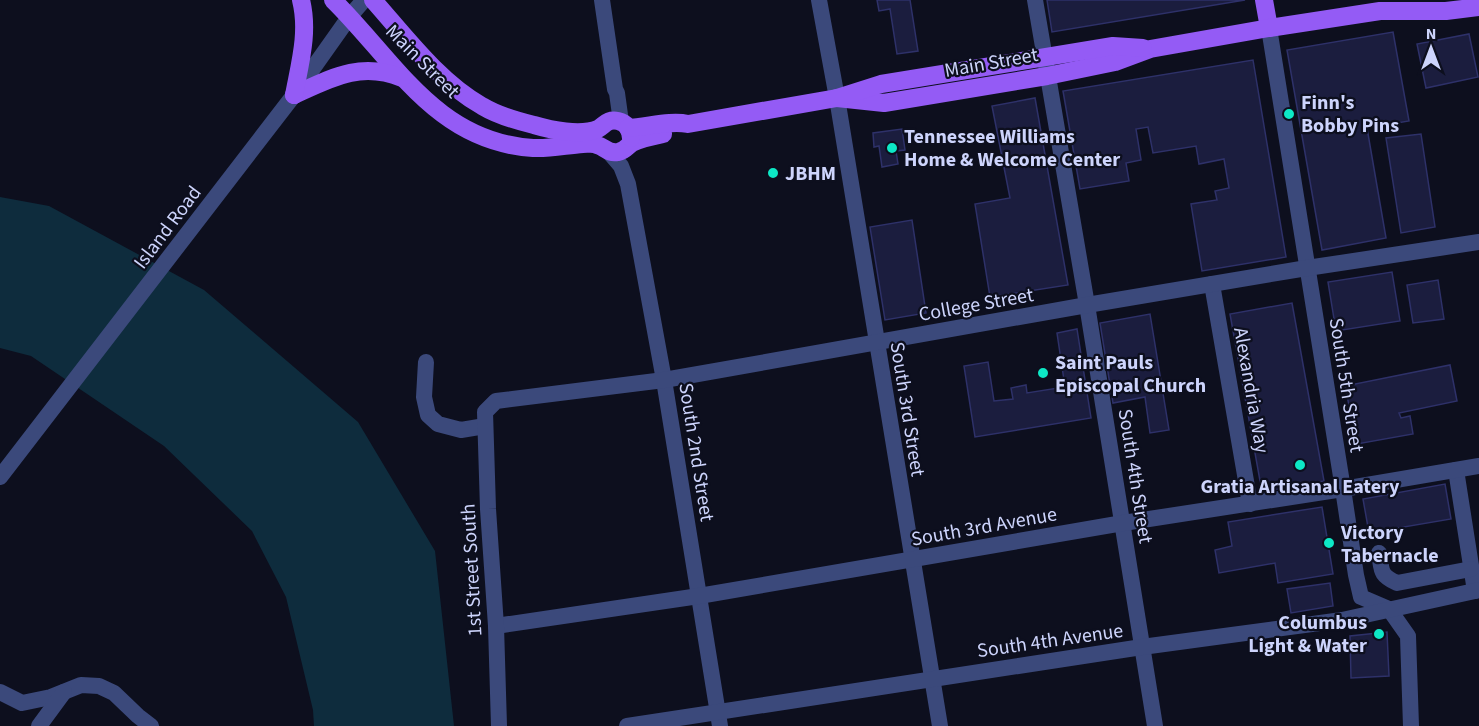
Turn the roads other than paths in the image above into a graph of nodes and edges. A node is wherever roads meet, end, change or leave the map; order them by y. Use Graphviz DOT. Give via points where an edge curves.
graph roads {
  1 [pos="300,0"];
  2 [pos="333,0"];
  3 [pos="364,0"];
  4 [pos="373,0"];
  5 [pos="602,0"];
  6 [pos="819,0"];
  7 [pos="1035,0"];
  8 [pos="1264,0"];
  9 [pos="1413,0"];
  10 [pos="1479,7"];
  11 [pos="1380,11"];
  12 [pos="350,16"];
  13 [pos="1269,28"];
  14 [pos="1150,49"];
  15 [pos="1044,57"];
  16 [pos="1047,76"];
  17 [pos="404,79"];
  18 [pos="294,95"];
  19 [pos="837,98"];
  20 [pos="615,136"];
  21 [pos="1479,242"];
  22 [pos="1307,268"];
  23 [pos="1212,284"];
  24 [pos="1087,305"];
  25 [pos="877,343"];
  26 [pos="426,362"];
  27 [pos="664,380"];
  28 [pos="485,419"];
  29 [pos="1479,466"];
  30 [pos="1456,470"];
  31 [pos="0,477"];
  32 [pos="1343,489"];
  33 [pos="1250,504"];
  34 [pos="1123,524"];
  35 [pos="1378,553"];
  36 [pos="912,560"];
  37 [pos="1472,569"];
  38 [pos="1477,590"];
  39 [pos="699,596"];
  40 [pos="1389,609"];
  41 [pos="496,626"];
  42 [pos="1142,647"];
  43 [pos="932,679"];
  44 [pos="0,692"];
  45 [pos="65,692"];
  46 [pos="719,719"];
  47 [pos="39,726"];
  48 [pos="151,726"];
  49 [pos="499,726"];
  50 [pos="627,726"];
  51 [pos="940,726"];
  52 [pos="1155,726"];
  53 [pos="1411,726"];
  1 -- 18 [label="main road" via="305,17 304,39"];
  2 -- 12 [label="main road, Main Street"];
  3 -- 12 [label="street, Island Road"];
  4 -- 20 [label="main road, Main Street" via="441,75 484,107 555,130"];
  5 -- 20 [label="street" via="617,93"];
  6 -- 19 [label="street, South 3rd Street"];
  7 -- 15 [label="street, South 4th Street"];
  8 -- 13 [label="main road"];
  9 -- 11 [label="main road, Main Street"];
  10 -- 11 [label="main road, Main Street" via="1446,12"];
  11 -- 13 [label="main road, Main Street"];
  12 -- 17 [label="main road, Main Street"];
  12 -- 18 [label="street, Island Road"];
  13 -- 14 [label="main road, Main Street"];
  13 -- 22 [label="street, South 5th Street"];
  14 -- 15 [label="main road, Main Street" via="1113,46"];
  14 -- 16 [label="main road, Main Street" via="1114,62"];
  15 -- 16 [label="street, South 4th Street"];
  15 -- 19 [label="main road, Main Street" via="881,84"];
  16 -- 19 [label="main road, Main Street" via="884,103"];
  16 -- 24 [label="street, South 4th Street"];
  17 -- 18 [label="main road" via="380,71 347,73"];
  17 -- 20 [label="main road, Main Street" via="446,117 469,131 501,142 546,148"];
  18 -- 31 [label="street, Island Road"];
  19 -- 20 [label="main road, Main Street" via="688,124 680,130"];
  19 -- 25 [label="street, South 3rd Street"];
  20 -- 27 [label="street, South 2nd Street" via="628,184"];
  21 -- 22 [label="street, College Street"];
  22 -- 23 [label="street, College Street"];
  22 -- 32 [label="street, South 5th Street"];
  23 -- 24 [label="street, College Street"];
  23 -- 33 [label="street, Alexandria Way"];
  24 -- 25 [label="street, College Street"];
  24 -- 34 [label="street, South 4th Street"];
  25 -- 27 [label="street, College Street"];
  25 -- 36 [label="street, South 3rd Street"];
  26 -- 28 [label="street, College Street" via="424,397 428,415 438,424 461,430"];
  27 -- 28 [label="street, College Street" via="496,402"];
  27 -- 39 [label="street, South 2nd Street"];
  28 -- 41 [label="street, 1st Street South"];
  29 -- 30 [label="street, South 3rd Avenue"];
  30 -- 32 [label="street, South 3rd Avenue"];
  30 -- 37 [label="street"];
  32 -- 33 [label="street, South 3rd Avenue"];
  32 -- 40 [label="street, South 5th Street" via="1361,597"];
  33 -- 34 [label="street, South 3rd Avenue"];
  34 -- 36 [label="street, South 3rd Avenue"];
  34 -- 42 [label="street, South 4th Street"];
  35 -- 37 [label="street" via="1382,571 1396,583"];
  36 -- 39 [label="street, South 3rd Avenue"];
  36 -- 43 [label="street, South 3rd Street"];
  37 -- 38 [label="street"];
  38 -- 40 [label="street, South 4th Avenue"];
  39 -- 41 [label="street, South 3rd Avenue"];
  39 -- 46 [label="street, South 2nd Street"];
  40 -- 42 [label="street, South 4th Avenue" via="1341,620"];
  40 -- 53 [label="street" via="1408,636"];
  41 -- 49 [label="street, 1st Street South"];
  42 -- 43 [label="street, South 4th Avenue"];
  42 -- 52 [label="street, South 4th Street"];
  43 -- 46 [label="street, South 4th Avenue"];
  43 -- 51 [label="street, South 3rd Street"];
  44 -- 45 [label="street" via="22,703"];
  45 -- 47 [label="street"];
  45 -- 48 [label="street" via="81,685 99,686 114,693"];
  46 -- 50 [label="street, South 4th Avenue"];
}
